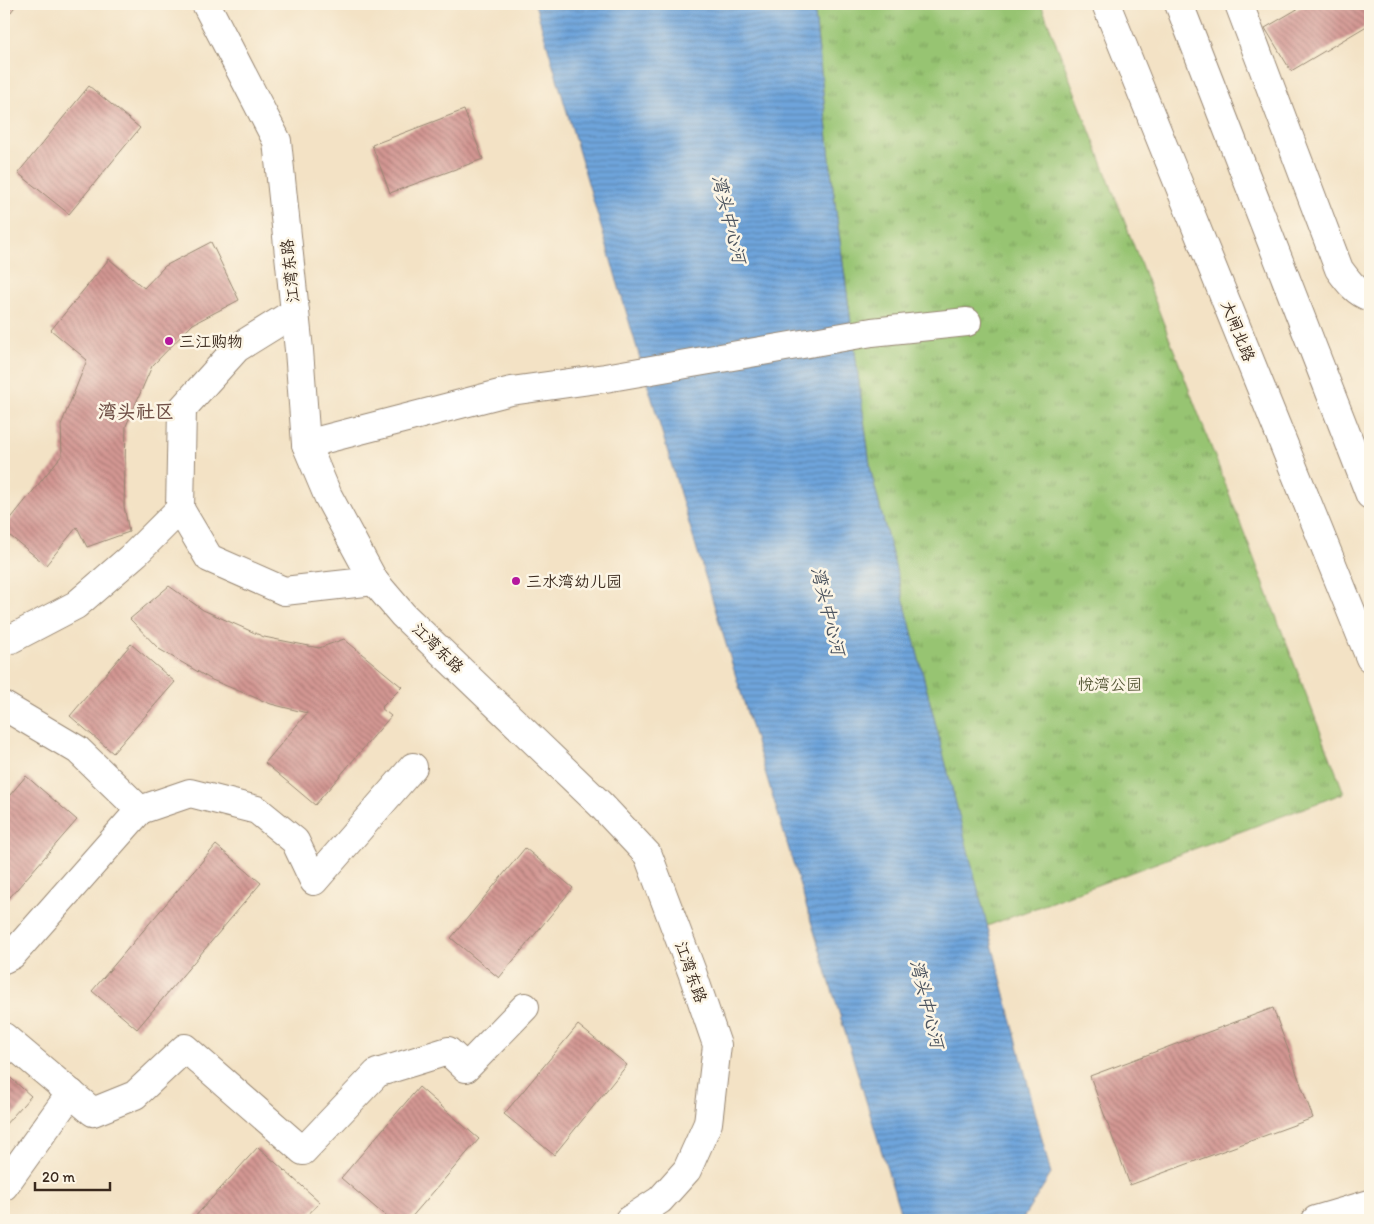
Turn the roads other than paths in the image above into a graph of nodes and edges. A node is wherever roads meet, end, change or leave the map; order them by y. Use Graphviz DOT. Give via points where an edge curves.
graph roads {
  1 [pos="206,4"];
  2 [pos="1106,4"];
  3 [pos="1179,4"];
  4 [pos="1240,4"];
  5 [pos="1370,297"];
  6 [pos="295,312"];
  7 [pos="967,322"];
  8 [pos="306,444"];
  9 [pos="1370,495"];
  10 [pos="180,509"];
  11 [pos="374,581"];
  12 [pos="4,639"];
  13 [pos="1370,658"];
  14 [pos="4,706"];
  15 [pos="413,767"];
  16 [pos="140,810"];
  17 [pos="4,959"];
  18 [pos="525,1007"];
  19 [pos="4,1037"];
  20 [pos="71,1093"];
  21 [pos="4,1186"];
  22 [pos="1370,1204"];
  23 [pos="628,1220"];
  24 [pos="1316,1220"];
  1 -- 6 [label="street, 江湾东路" via="277,141"];
  2 -- 13 [label="street, 大闸北路"];
  3 -- 9 [label="street"];
  4 -- 5 [label="street" via="1340,269 1350,283"];
  6 -- 8 [label="street, 江湾东路"];
  6 -- 10 [label="street" via="237,348 182,409"];
  7 -- 8 [label="street" via="872,332 605,378 511,390"];
  8 -- 11 [label="street, 江湾东路" via="328,496"];
  10 -- 11 [label="street" via="209,558 284,591"];
  10 -- 12 [label="street" via="76,605 11,639"];
  11 -- 23 [label="street, 江湾东路" via="403,615 594,798 648,855 717,1045 708,1123 687,1170 660,1200"];
  14 -- 16 [label="street" via="78,750"];
  15 -- 16 [label="street" via="314,882 295,841 257,810 190,793"];
  16 -- 17 [label="street" via="12,955"];
  18 -- 20 [label="street" via="466,1068 448,1052 377,1073 304,1151 185,1048 135,1095 93,1112"];
  19 -- 20 [label="street"];
  20 -- 21 [label="street"];
  22 -- 24 [label="street"];
}
